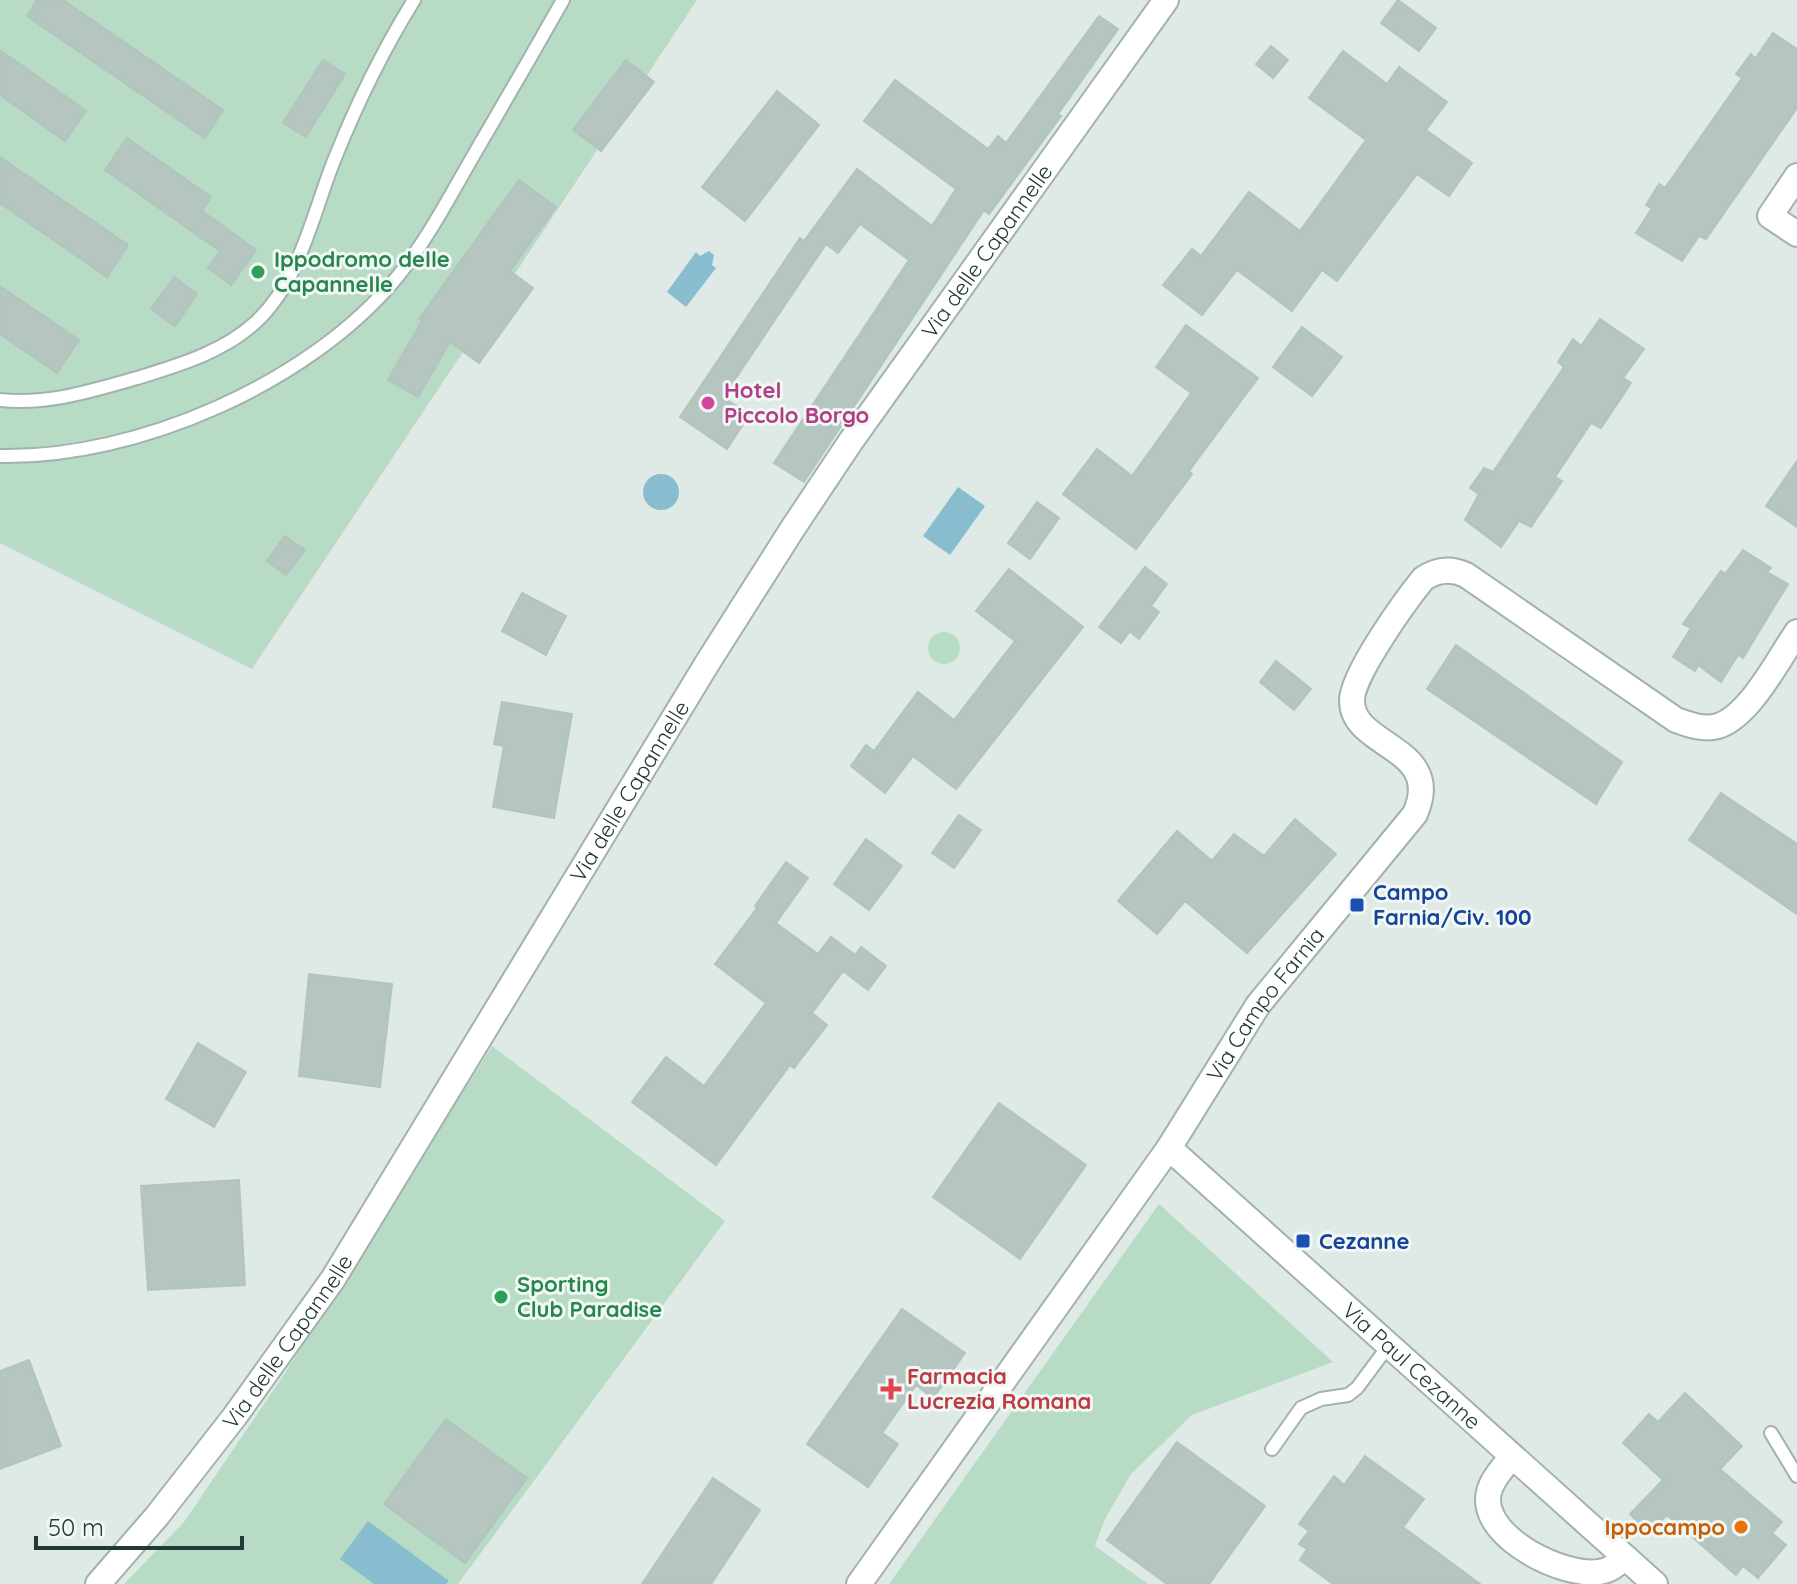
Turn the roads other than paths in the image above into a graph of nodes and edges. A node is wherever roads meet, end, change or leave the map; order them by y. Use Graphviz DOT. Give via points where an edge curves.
graph roads {
  1 [pos="414,0"];
  2 [pos="563,0"];
  3 [pos="1166,0"];
  4 [pos="1797,176"];
  5 [pos="1797,234"];
  6 [pos="0,400"];
  7 [pos="0,456"];
  8 [pos="1797,632"];
  9 [pos="1169,1148"];
  10 [pos="1389,1345"];
  11 [pos="1771,1433"];
  12 [pos="1272,1449"];
  13 [pos="1512,1456"];
  14 [pos="1797,1476"];
  15 [pos="1625,1557"];
  16 [pos="98,1584"];
  17 [pos="859,1584"];
  18 [pos="1655,1584"];
  1 -- 6 [label="lane" via="350,124 292,272 256,322 206,354 160,371 68,397"];
  2 -- 7 [label="lane" via="421,244 381,295 322,347 224,404 160,430 69,452"];
  3 -- 16 [label="street, Via delle Capannelle" via="793,528 333,1279 235,1416"];
  4 -- 5 [label="street" via="1770,216"];
  8 -- 9 [label="street, Via Campo Farnia" via="1742,710 1719,726 1704,728 1676,720 1466,575 1448,570 1423,579 1366,664 1351,703 1365,726 1418,772 1420,804 1258,1005"];
  9 -- 10 [label="street, Via Paul Cezanne"];
  9 -- 17 [label="street, Via Campo Farnia"];
  10 -- 12 [label="lane" via="1348,1395 1301,1408"];
  10 -- 13 [label="street, Via Paul Cezanne"];
  11 -- 14 [label="lane"];
  13 -- 15 [label="street, Via Paul Cezanne"];
  13 -- 15 [label="street" via="1488,1500 1512,1540 1545,1562 1585,1573 1609,1570"];
  15 -- 18 [label="street, Via Paul Cezanne"];
}
